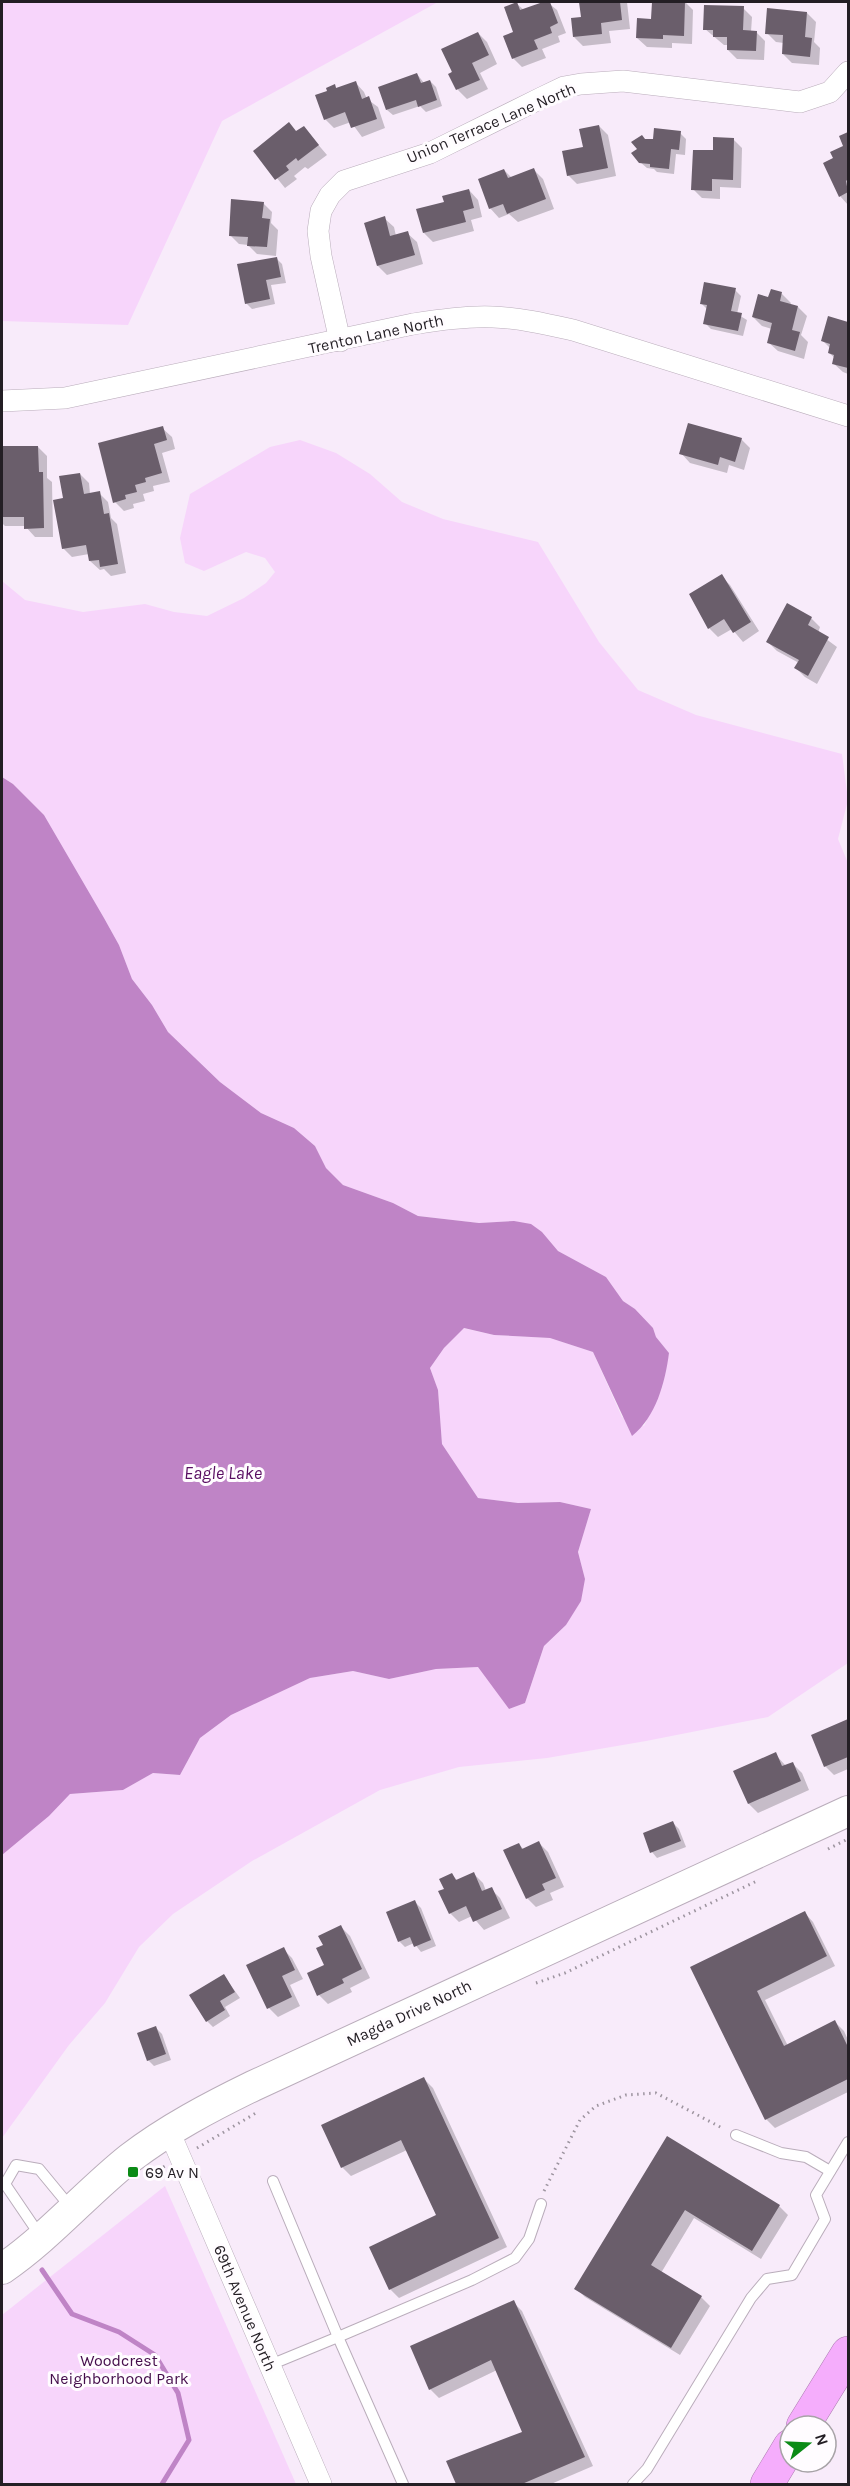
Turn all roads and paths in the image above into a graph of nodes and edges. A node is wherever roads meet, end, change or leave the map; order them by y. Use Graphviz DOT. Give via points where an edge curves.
graph roads {
  1 [pos="845,77"];
  2 [pos="340,341"];
  3 [pos="2,401"];
  4 [pos="849,416"];
  5 [pos="849,1810"];
  6 [pos="849,1839"];
  7 [pos="820,1852"];
  8 [pos="760,1880"];
  9 [pos="526,1987"];
  10 [pos="259,2111"];
  11 [pos="736,2135"];
  12 [pos="849,2142"];
  13 [pos="175,2144"];
  14 [pos="830,2171"];
  15 [pos="145,2177"];
  16 [pos="273,2181"];
  17 [pos="3,2182"];
  18 [pos="541,2204"];
  19 [pos="73,2210"];
  20 [pos="41,2237"];
  21 [pos="2,2269"];
  22 [pos="338,2337"];
  23 [pos="849,2353"];
  24 [pos="270,2365"];
  25 [pos="811,2414"];
  26 [pos="778,2466"];
  27 [pos="321,2484"];
  28 [pos="403,2484"];
  29 [pos="633,2484"];
  30 [pos="767,2484"];
  1 -- 2 [label="street, Union Terrace Lane North" via="830,92 800,102 623,81 564,87 430,153 344,181 321,211 318,231"];
  2 -- 3 [label="street, Trenton Lane North" via="65,398"];
  2 -- 4 [label="street, Trenton Lane North" via="453,318 494,316 533,321"];
  5 -- 13 [label="street, Magda Drive North" via="253,2086 193,2116"];
  6 -- 7 [label="path"];
  8 -- 9 [label="path" via="565,1973"];
  10 -- 13 [label="path"];
  11 -- 14 [label="lane" via="781,2153 806,2157"];
  11 -- 18 [label="path" via="656,2092 606,2102 580,2120 545,2187"];
  12 -- 14 [label="lane"];
  13 -- 15 [label="path"];
  13 -- 19 [label="street, Magda Drive North" via="130,2158"];
  13 -- 24 [label="street, 69th Avenue North"];
  14 -- 29 [label="lane" via="816,2194 825,2219 792,2275 767,2279 751,2298 647,2469"];
  16 -- 22 [label="lane"];
  17 -- 19 [label="lane" via="15,2165 39,2169"];
  17 -- 20 [label="lane"];
  18 -- 22 [label="lane" via="529,2239 515,2258"];
  19 -- 20 [label="street, Magda Drive North"];
  20 -- 21 [label="street, Magda Drive North"];
  22 -- 24 [label="lane"];
  22 -- 28 [label="lane"];
  23 -- 25 [label="highway"];
  24 -- 27 [label="street, 69th Avenue North"];
  26 -- 30 [label="highway"];
}
